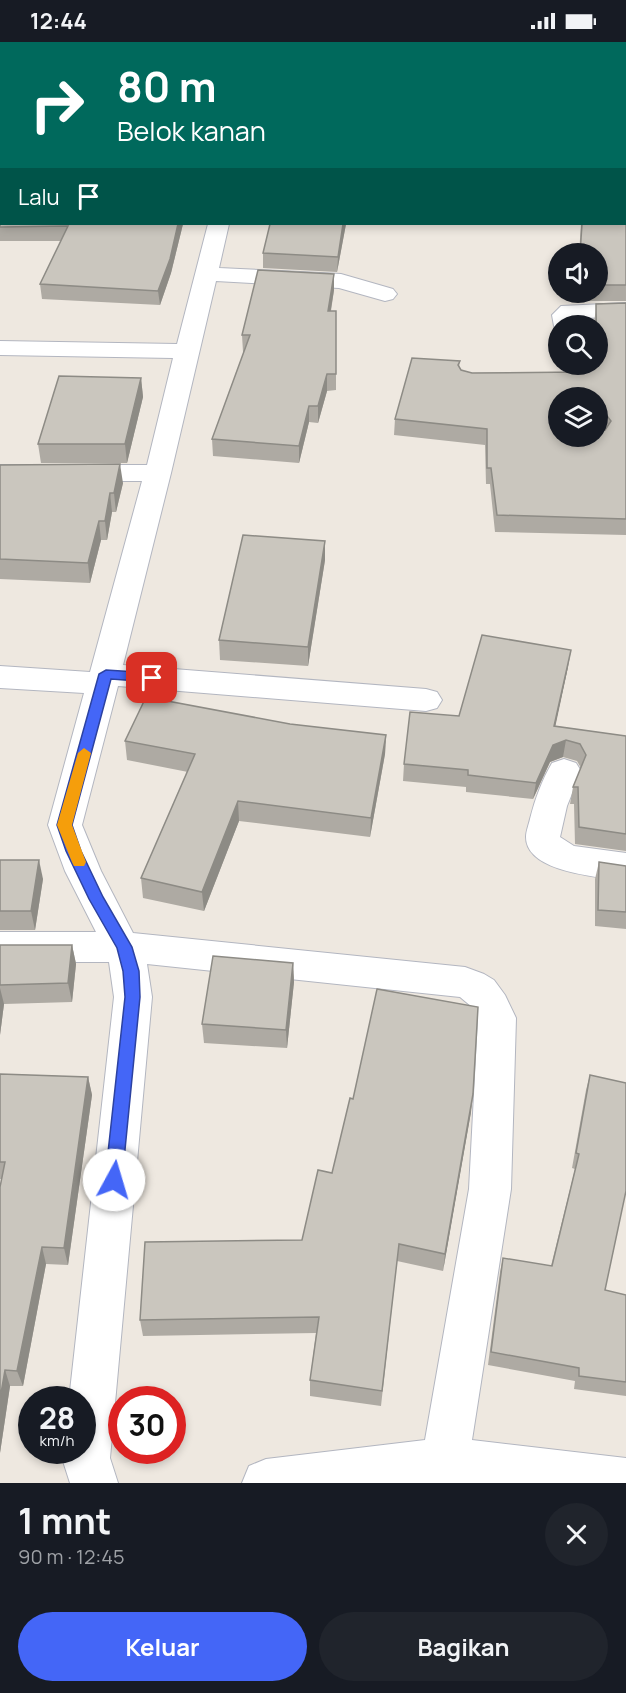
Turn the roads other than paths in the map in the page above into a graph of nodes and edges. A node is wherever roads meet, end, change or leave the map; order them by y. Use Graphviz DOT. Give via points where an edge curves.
graph roads {
  1 [pos="218,225"];
  2 [pos="207,274"];
  3 [pos="385,294"];
  4 [pos="626,310"];
  5 [pos="564,315"];
  6 [pos="0,348"];
  7 [pos="187,351"];
  8 [pos="0,473"];
  9 [pos="158,473"];
  10 [pos="0,677"];
  11 [pos="105,679"];
  12 [pos="426,700"];
  13 [pos="564,771"];
  14 [pos="626,867"];
  15 [pos="0,947"];
  16 [pos="124,947"];
  17 [pos="445,1461"];
  18 [pos="626,1482"];
  19 [pos="94,1483"];
  20 [pos="266,1483"];
  1 -- 2 [label="street"];
  2 -- 3 [label="street" via="340,281"];
  2 -- 7 [label="street"];
  4 -- 5 [label="street" via="569,311"];
  6 -- 7 [label="street"];
  7 -- 9 [label="street"];
  8 -- 9 [label="street"];
  9 -- 11 [label="street"];
  10 -- 11 [label="street"];
  11 -- 12 [label="street"];
  11 -- 16 [label="street" via="64,825 97,899"];
  13 -- 14 [label="street" via="550,806 543,838 546,845 566,858"];
  15 -- 16 [label="street"];
  16 -- 17 [label="street" via="465,982 474,985 493,1007 497,1018 489,1190"];
  16 -- 19 [label="street" via="133,997 86,1458"];
  17 -- 18 [label="street"];
  17 -- 20 [label="street"];
}
